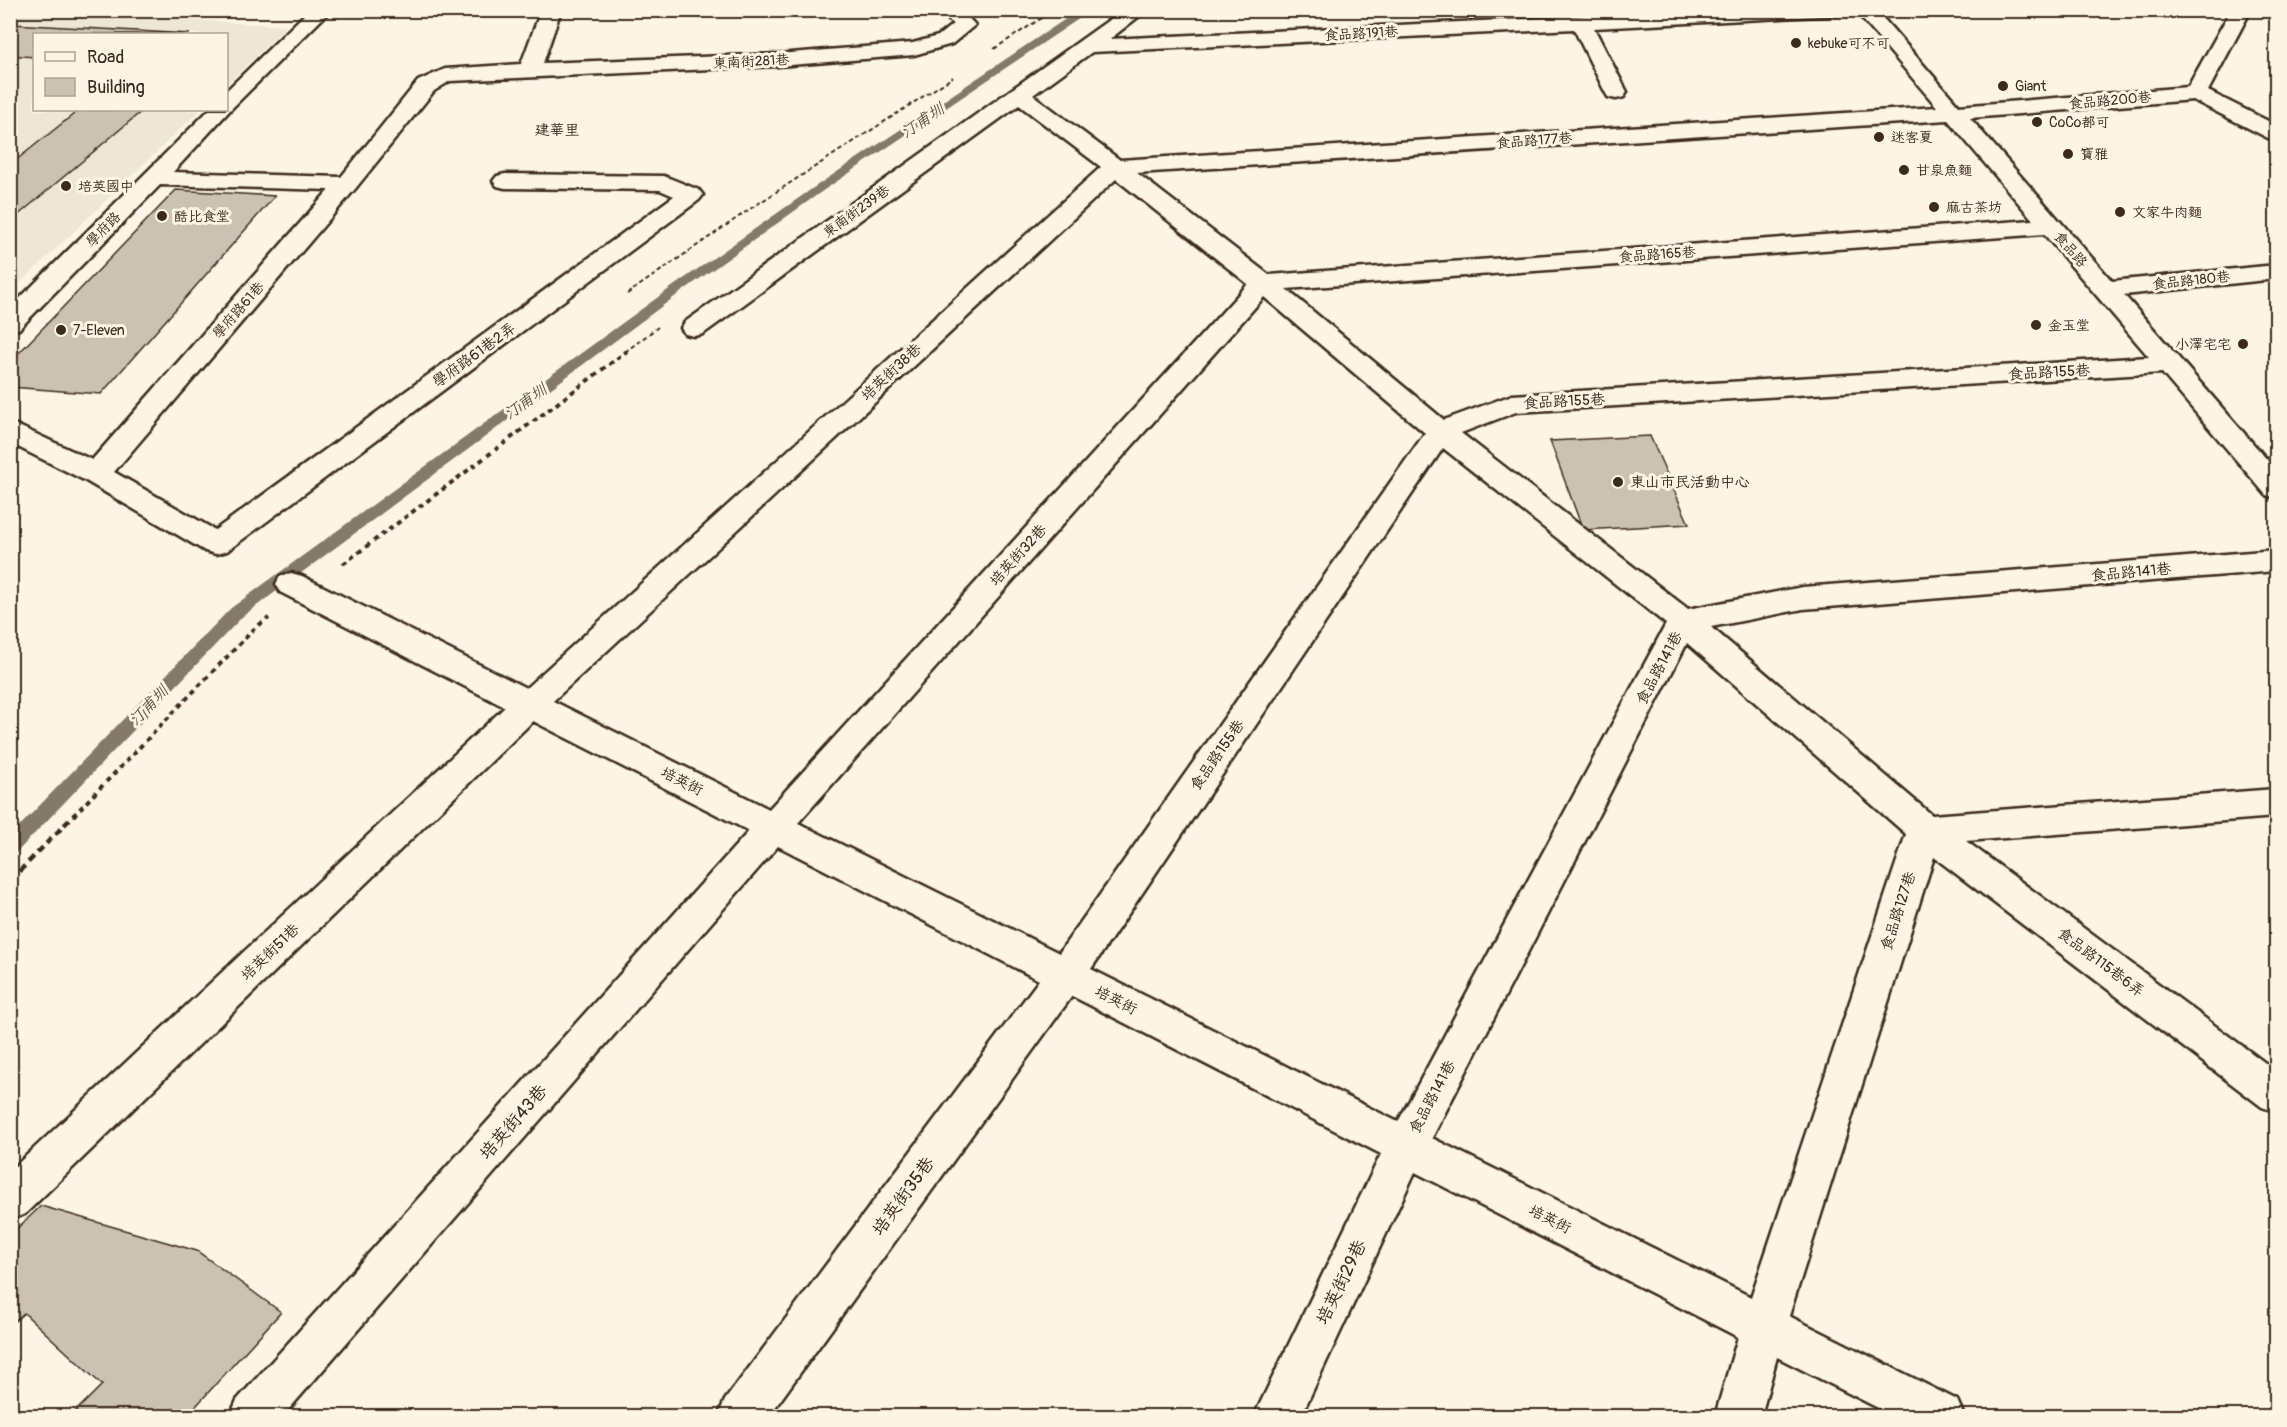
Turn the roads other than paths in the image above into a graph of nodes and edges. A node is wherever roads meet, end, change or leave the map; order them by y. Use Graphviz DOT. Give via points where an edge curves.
graph roads {
  1 [pos="321,10"];
  2 [pos="551,10"];
  3 [pos="950,10"];
  4 [pos="1137,10"];
  5 [pos="1850,10"];
  6 [pos="1865,10"];
  7 [pos="2241,10"];
  8 [pos="1581,23"];
  9 [pos="1087,46"];
  10 [pos="530,70"];
  11 [pos="445,75"];
  12 [pos="1616,92"];
  13 [pos="2196,93"];
  14 [pos="1019,95"];
  15 [pos="228,102"];
  16 [pos="220,111"];
  17 [pos="1952,113"];
  18 [pos="2277,133"];
  19 [pos="1115,167"];
  20 [pos="152,178"];
  21 [pos="505,181"];
  22 [pos="347,184"];
  23 [pos="2052,226"];
  24 [pos="2277,272"];
  25 [pos="1263,283"];
  26 [pos="2106,289"];
  27 [pos="10,323"];
  28 [pos="694,327"];
  29 [pos="2172,364"];
  30 [pos="10,431"];
  31 [pos="1440,431"];
  32 [pos="96,474"];
  33 [pos="2277,488"];
  34 [pos="2277,560"];
  35 [pos="291,584"];
  36 [pos="1683,621"];
  37 [pos="529,704"];
  38 [pos="2277,804"];
  39 [pos="773,828"];
  40 [pos="1925,830"];
  41 [pos="1065,975"];
  42 [pos="2277,1094"];
  43 [pos="1406,1147"];
  44 [pos="10,1200"];
  45 [pos="1762,1327"];
  46 [pos="253,1416"];
  47 [pos="741,1416"];
  48 [pos="1276,1416"];
  49 [pos="1738,1416"];
  50 [pos="1941,1416"];
  1 -- 15 [label="street"];
  2 -- 10 [label="street"];
  3 -- 10 [label="street, 東南街281巷" via="965,25 945,40 914,49 778,60"];
  4 -- 9 [label="street, 東南街239巷"];
  5 -- 8 [label="street, 食品路191巷"];
  6 -- 17 [label="street, 食品路"];
  7 -- 13 [label="street"];
  8 -- 9 [label="street, 食品路191巷"];
  8 -- 12 [label="street"];
  9 -- 14 [label="street, 東南街239巷"];
  10 -- 11 [label="street, 東南街281巷"];
  11 -- 22 [label="street, 學府路61巷" via="426,86"];
  13 -- 17 [label="street, 食品路200巷"];
  13 -- 18 [label="street"];
  14 -- 19 [label="street"];
  14 -- 28 [label="street, 東南街239巷"];
  16 -- 20 [label="street, 學府路"];
  17 -- 19 [label="street, 食品路177巷"];
  17 -- 23 [label="street, 食品路"];
  19 -- 25 [label="street"];
  19 -- 37 [label="street, 培英街38巷"];
  20 -- 22 [label="street"];
  20 -- 27 [label="street, 學府路"];
  21 -- 32 [label="street, 學府路61巷2弄" via="663,183 691,195 216,544"];
  22 -- 32 [label="street, 學府路61巷"];
  23 -- 25 [label="street, 食品路165巷"];
  23 -- 26 [label="street, 食品路"];
  24 -- 26 [label="street, 食品路180巷"];
  25 -- 31 [label="street, 食品路115巷6弄"];
  25 -- 39 [label="street, 培英街32巷"];
  26 -- 29 [label="street, 食品路"];
  29 -- 31 [label="street, 食品路155巷" via="1512,404"];
  29 -- 33 [label="street, 食品路"];
  30 -- 32 [label="street"];
  31 -- 36 [label="street, 食品路115巷6弄"];
  31 -- 41 [label="street, 食品路155巷"];
  34 -- 36 [label="street, 食品路141巷" via="1803,598"];
  35 -- 37 [label="street, 培英街"];
  36 -- 40 [label="street, 食品路115巷6弄"];
  36 -- 43 [label="street, 食品路141巷"];
  37 -- 39 [label="street, 培英街"];
  37 -- 44 [label="street, 培英街51巷"];
  38 -- 40 [label="street"];
  39 -- 41 [label="street, 培英街"];
  39 -- 46 [label="street, 培英街43巷"];
  40 -- 42 [label="street, 食品路115巷6弄"];
  40 -- 45 [label="street, 食品路127巷"];
  41 -- 43 [label="street, 培英街"];
  41 -- 47 [label="street, 培英街35巷"];
  43 -- 45 [label="street, 培英街"];
  43 -- 48 [label="street, 培英街29巷"];
  45 -- 49 [label="street, 食品路127巷"];
  45 -- 50 [label="street, 培英街"];
}
